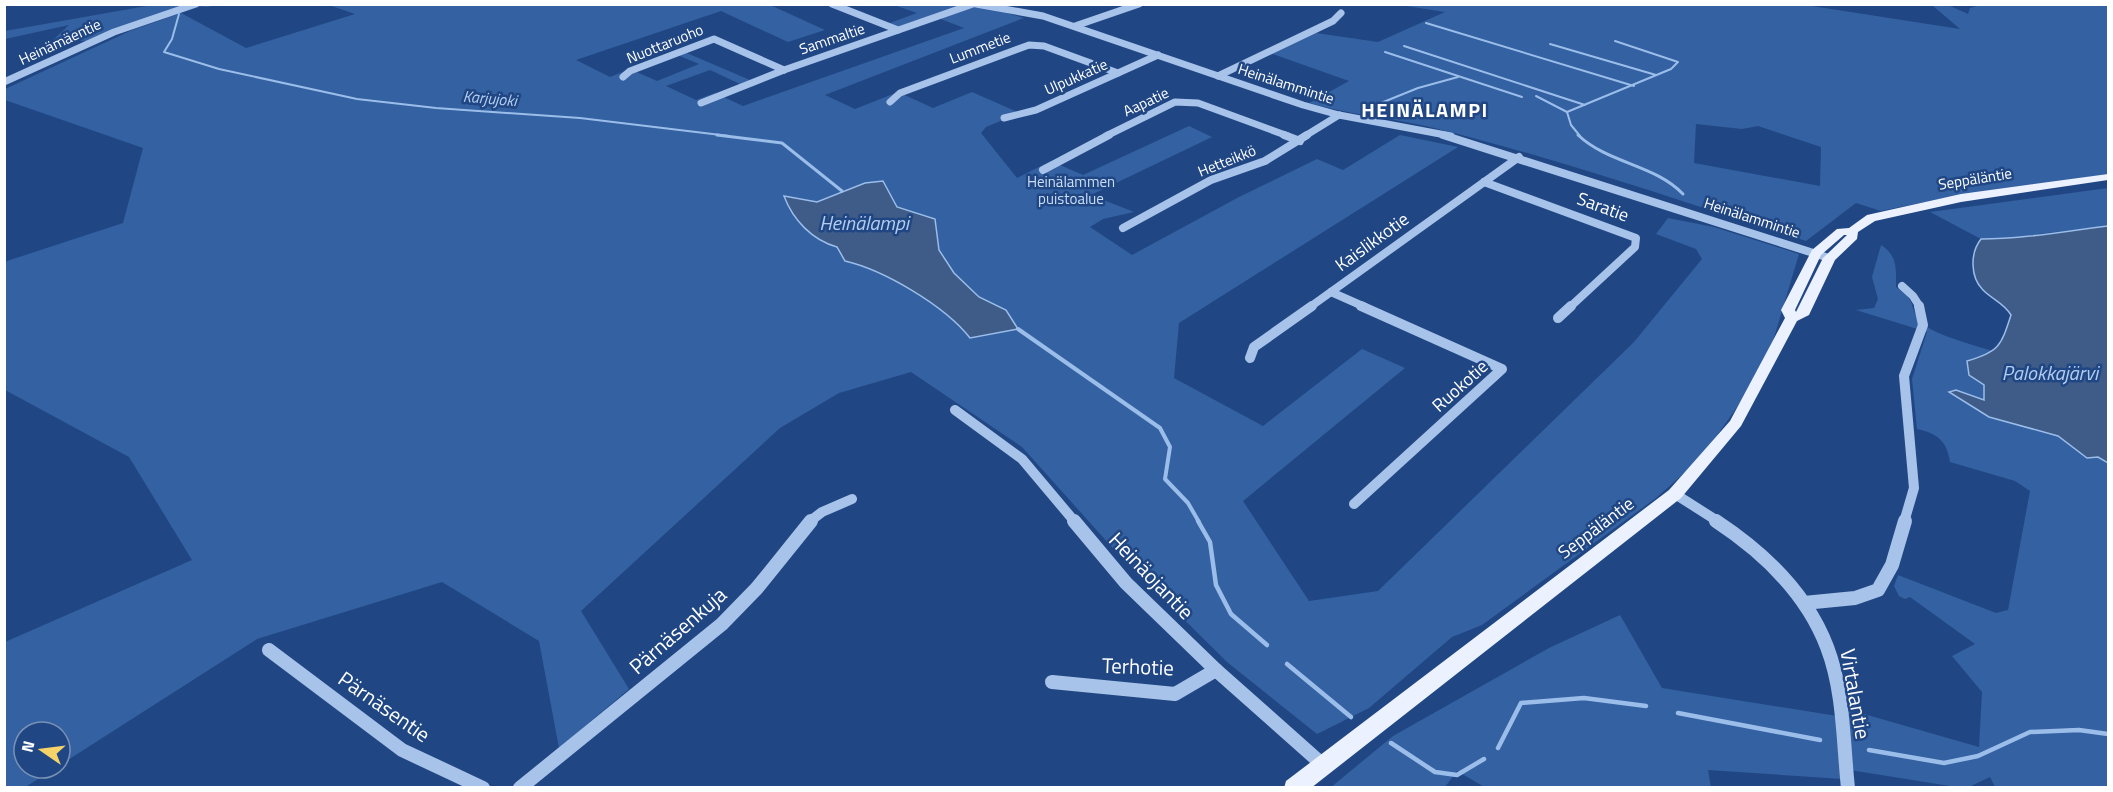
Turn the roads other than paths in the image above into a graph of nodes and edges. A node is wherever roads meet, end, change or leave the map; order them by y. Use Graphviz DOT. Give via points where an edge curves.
graph roads {
  1 [pos="831,4"];
  2 [pos="975,4"];
  3 [pos="1139,4"];
  4 [pos="193,5"];
  5 [pos="1341,13"];
  6 [pos="1075,26"];
  7 [pos="898,30"];
  8 [pos="1158,55"];
  9 [pos="784,70"];
  10 [pos="1118,73"];
  11 [pos="1218,76"];
  12 [pos="623,77"];
  13 [pos="4,82"];
  14 [pos="890,102"];
  15 [pos="701,103"];
  16 [pos="1339,115"];
  17 [pos="1004,118"];
  18 [pos="1300,141"];
  19 [pos="1519,157"];
  20 [pos="1043,170"];
  21 [pos="2109,177"];
  22 [pos="1484,182"];
  23 [pos="1123,228"];
  24 [pos="1823,256"];
  25 [pos="1902,286"];
  26 [pos="1331,292"];
  27 [pos="1558,318"];
  28 [pos="1250,358"];
  29 [pos="954,410"];
  30 [pos="1675,494"];
  31 [pos="852,499"];
  32 [pos="1354,504"];
  33 [pos="1804,603"];
  34 [pos="269,650"];
  35 [pos="1216,670"];
  36 [pos="1052,682"];
  37 [pos="1323,765"];
  38 [pos="483,788"];
  39 [pos="520,788"];
  40 [pos="1294,788"];
  41 [pos="1848,788"];
  1 -- 7 [label="street"];
  2 -- 6 [label="street, Heinälammintie"];
  2 -- 7 [label="street, Sammaltie"];
  3 -- 6 [label="street"];
  4 -- 13 [label="street, Heinämäentie" via="114,32"];
  5 -- 11 [label="street" via="1333,21"];
  6 -- 8 [label="street, Heinälammintie"];
  7 -- 9 [label="street, Sammaltie"];
  8 -- 10 [label="street, Ulpukkatie"];
  8 -- 11 [label="street, Heinälammintie"];
  9 -- 12 [label="street, Nuottaruoho" via="714,39"];
  9 -- 15 [label="street, Sammaltie"];
  10 -- 14 [label="street, Lummetie" via="1044,46 1029,45 900,93"];
  10 -- 17 [label="street, Ulpukkatie" via="1020,116"];
  11 -- 16 [label="street, Heinälammintie"];
  16 -- 18 [label="street, Hetteikkö"];
  16 -- 19 [label="street, Heinälammintie" via="1459,138"];
  18 -- 20 [label="street, Aapatie" via="1186,101 1165,107"];
  18 -- 23 [label="street, Hetteikkö" via="1265,161 1211,180"];
  19 -- 22 [label="street, Kaislikkotie"];
  19 -- 24 [label="street, Heinälammintie"];
  21 -- 24 [label="main road, Seppäläntie" via="1961,198 1882,214 1852,231 1853,236"];
  22 -- 26 [label="street, Kaislikkotie"];
  22 -- 27 [label="street, Saratie" via="1636,238 1635,247"];
  24 -- 30 [label="main road, Seppäläntie" via="1788,310 1791,318 1736,423"];
  25 -- 33 [label="street" via="1920,308 1923,325 1904,376 1914,488 1892,566 1878,590 1855,598"];
  26 -- 28 [label="street, Kaislikkotie" via="1254,347"];
  26 -- 32 [label="street, Ruokotie" via="1502,369"];
  29 -- 35 [label="street, Heinäojantie" via="1022,459 1126,583"];
  30 -- 33 [label="street, Virtalantie" via="1750,545"];
  30 -- 37 [label="main road, Seppäläntie"];
  31 -- 39 [label="street, Pärnäsenkuja" via="822,512 807,524 757,588 722,624"];
  33 -- 41 [label="street, Virtalantie" via="1827,647"];
  34 -- 38 [label="street, Pärnäsentie" via="402,750"];
  35 -- 36 [label="street, Terhotie" via="1175,694"];
  35 -- 37 [label="street, Heinäojantie"];
  37 -- 40 [label="main road, Seppäläntie"];
}
